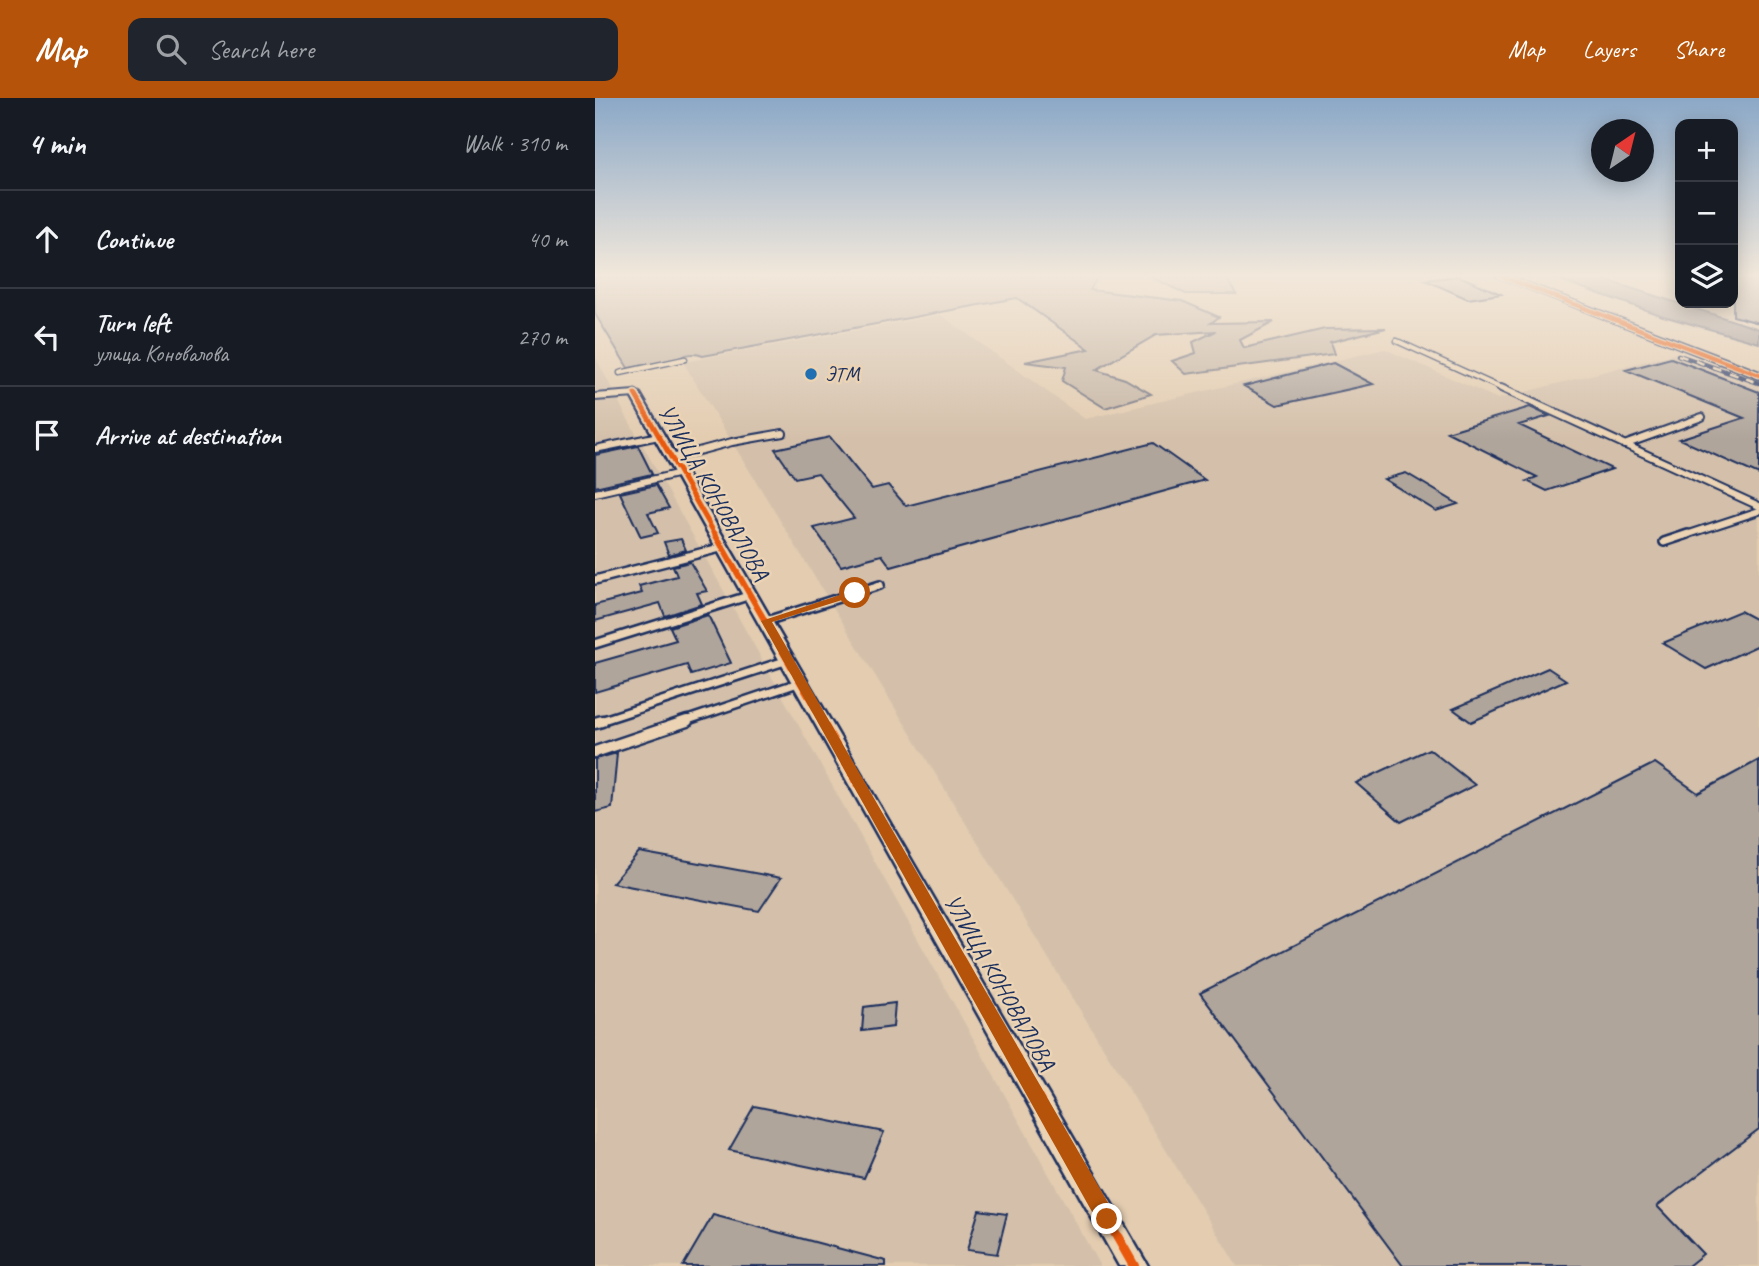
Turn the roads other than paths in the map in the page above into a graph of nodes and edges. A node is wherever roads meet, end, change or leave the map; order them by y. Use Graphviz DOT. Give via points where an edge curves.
graph roads {
  1 [pos="1644,331"];
  2 [pos="1397,341"];
  3 [pos="685,359"];
  4 [pos="619,373"];
  5 [pos="1759,375"];
  6 [pos="635,394"];
  7 [pos="595,397"];
  8 [pos="1702,418"];
  9 [pos="783,433"];
  10 [pos="659,436"];
  11 [pos="1624,445"];
  12 [pos="595,449"];
  13 [pos="677,465"];
  14 [pos="595,493"];
  15 [pos="1759,509"];
  16 [pos="1664,542"];
  17 [pos="723,547"];
  18 [pos="595,580"];
  19 [pos="880,585"];
  20 [pos="751,596"];
  21 [pos="766,621"];
  22 [pos="595,644"];
  23 [pos="788,660"];
  24 [pos="801,682"];
  25 [pos="595,723"];
  26 [pos="595,752"];
  27 [pos="1134,1266"];
  1 -- 5 [label="street"];
  2 -- 11 [label="lane"];
  3 -- 4 [label="lane"];
  6 -- 7 [label="lane"];
  6 -- 10 [label="street, УЛИЦА КОНОВАЛОВА"];
  8 -- 11 [label="lane"];
  9 -- 13 [label="lane" via="732,442"];
  10 -- 12 [label="lane"];
  10 -- 13 [label="street, УЛИЦА КОНОВАЛОВА"];
  11 -- 15 [label="lane"];
  13 -- 14 [label="lane"];
  13 -- 17 [label="street, УЛИЦА КОНОВАЛОВА"];
  15 -- 16 [label="lane"];
  17 -- 18 [label="lane"];
  17 -- 20 [label="street, УЛИЦА КОНОВАЛОВА"];
  19 -- 21 [label="lane"];
  20 -- 21 [label="street, УЛИЦА КОНОВАЛОВА"];
  20 -- 22 [label="lane"];
  21 -- 23 [label="street, УЛИЦА КОНОВАЛОВА"];
  23 -- 24 [label="street, УЛИЦА КОНОВАЛОВА"];
  23 -- 25 [label="lane"];
  24 -- 26 [label="lane"];
  24 -- 27 [label="street, УЛИЦА КОНОВАЛОВА"];
}
